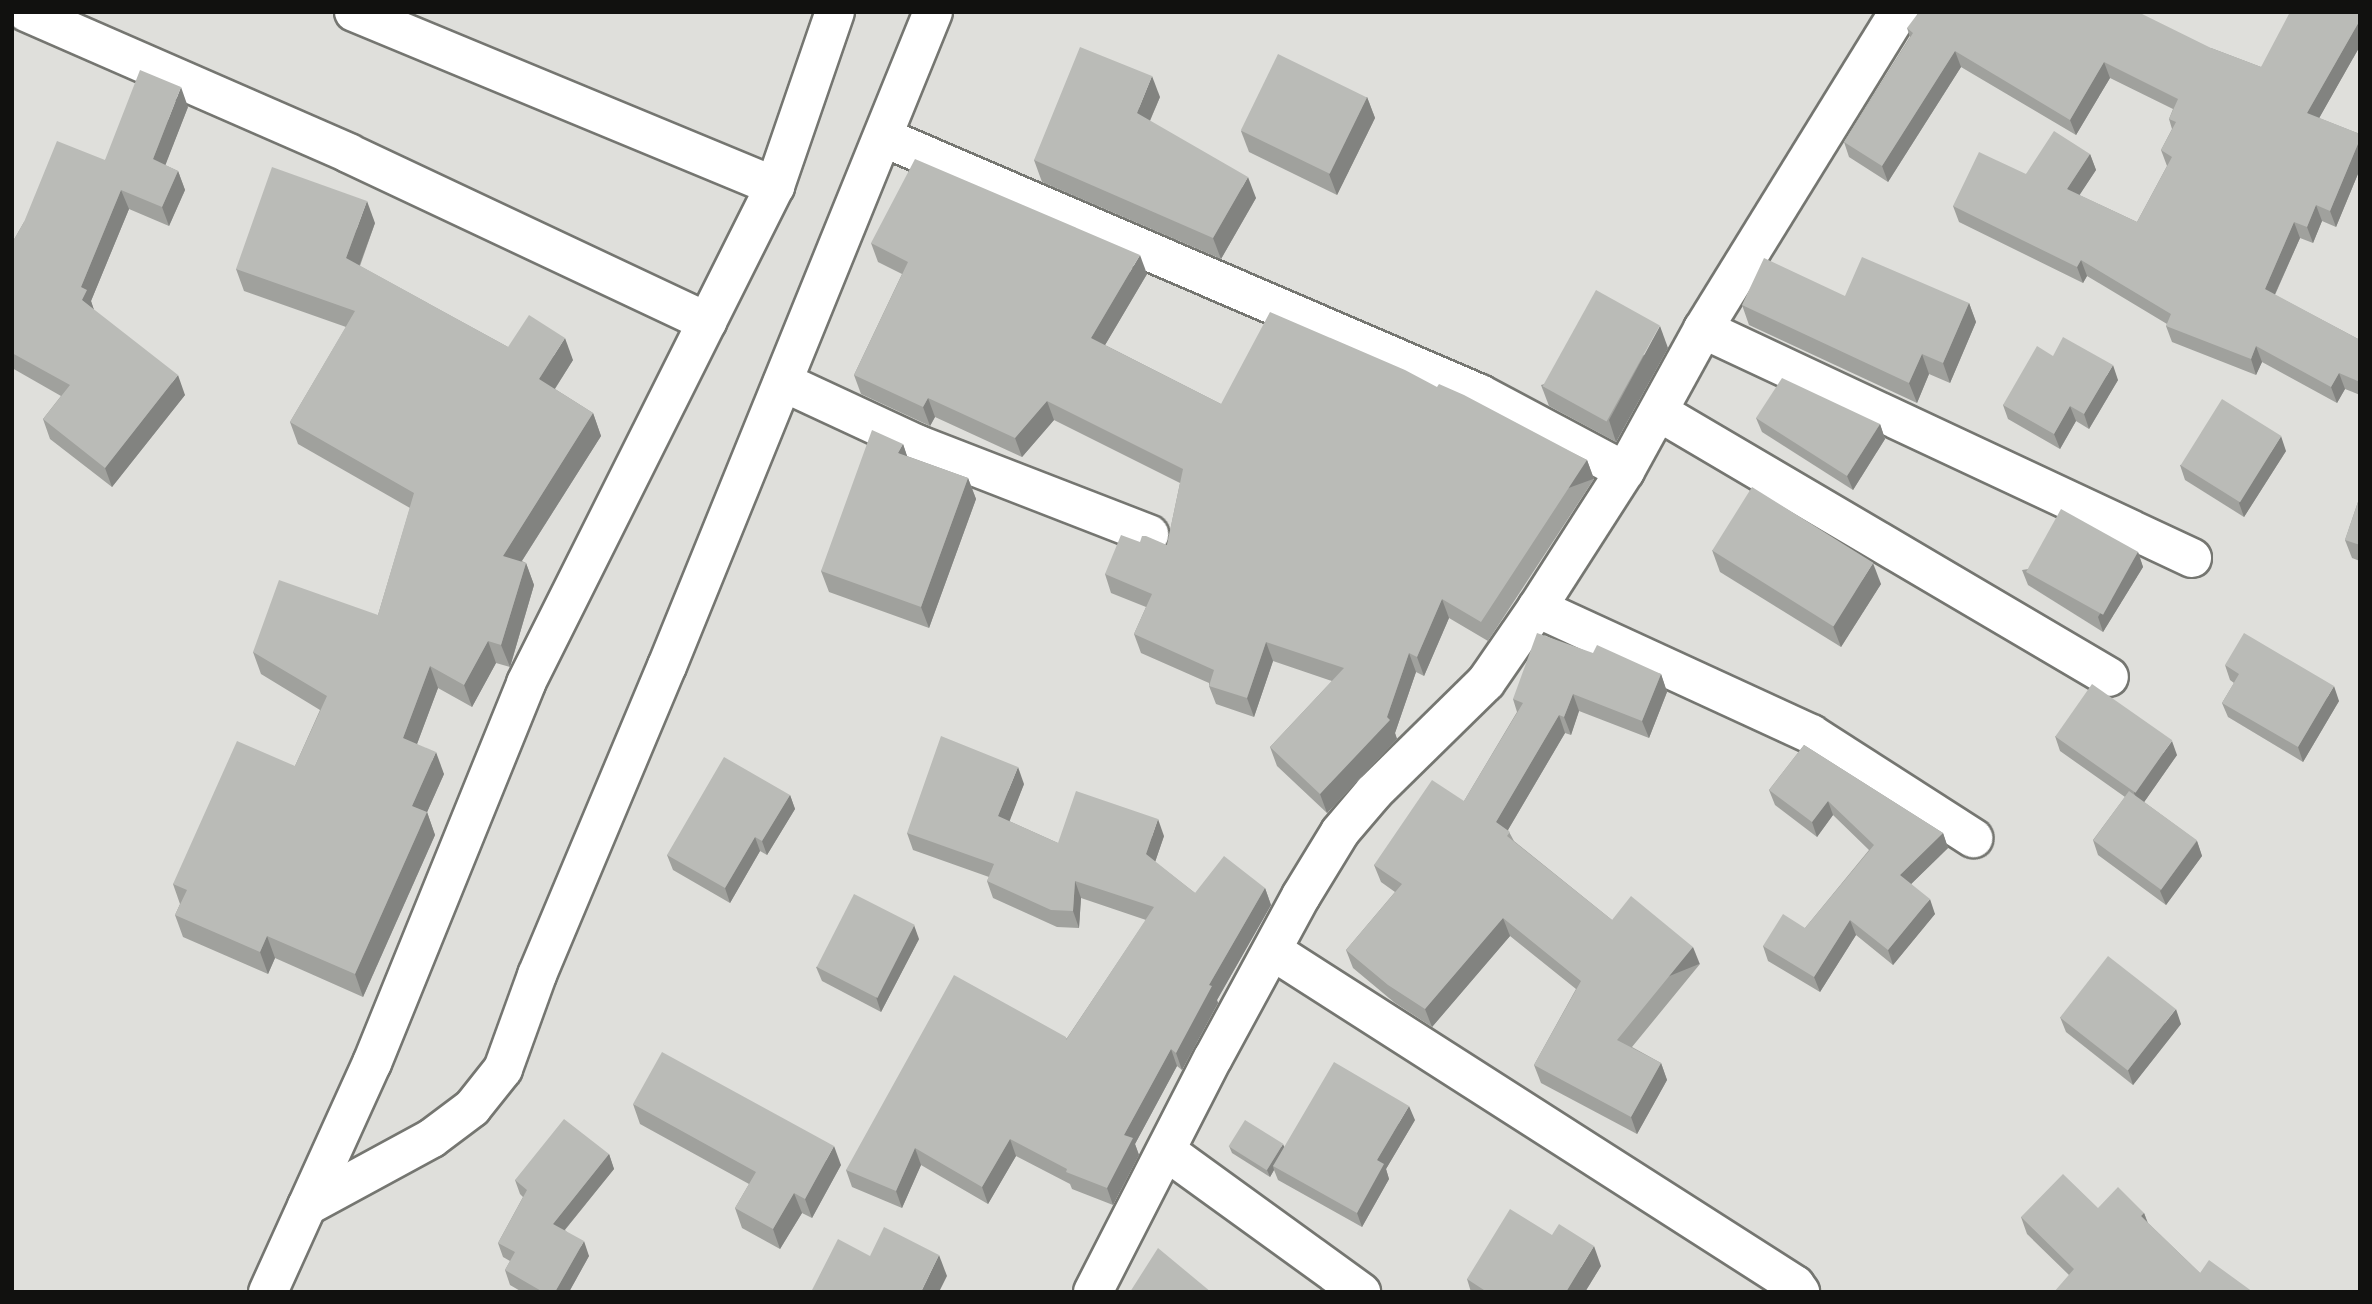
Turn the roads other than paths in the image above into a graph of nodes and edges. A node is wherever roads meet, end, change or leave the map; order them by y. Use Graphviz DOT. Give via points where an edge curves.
graph roads {
  1 [pos="26,12"];
  2 [pos="354,12"];
  3 [pos="835,12"];
  4 [pos="933,12"];
  5 [pos="1899,12"];
  6 [pos="883,136"];
  7 [pos="775,186"];
  8 [pos="707,322"];
  9 [pos="1703,329"];
  10 [pos="783,382"];
  11 [pos="1659,412"];
  12 [pos="1625,471"];
  13 [pos="1149,534"];
  14 [pos="2192,558"];
  15 [pos="1537,608"];
  16 [pos="2109,677"];
  17 [pos="1973,838"];
  18 [pos="1273,951"];
  19 [pos="1166,1151"];
  20 [pos="307,1206"];
  21 [pos="268,1292"];
  22 [pos="1093,1292"];
  23 [pos="1361,1292"];
  24 [pos="1800,1292"];
  1 -- 8 [label="street" via="348,153"];
  2 -- 7 [label="street"];
  3 -- 7 [label="street"];
  4 -- 6 [label="street"];
  5 -- 9 [label="street"];
  6 -- 10 [label="street"];
  6 -- 12 [label="street" via="1480,394"];
  7 -- 8 [label="street"];
  8 -- 20 [label="street" via="526,682 372,1063"];
  9 -- 11 [label="street"];
  9 -- 14 [label="street"];
  10 -- 13 [label="street" via="919,445"];
  10 -- 20 [label="street" via="537,975 503,1069 471,1108 432,1138"];
  11 -- 12 [label="street"];
  11 -- 16 [label="street"];
  12 -- 15 [label="street"];
  15 -- 17 [label="street" via="1811,734"];
  15 -- 18 [label="street" via="1486,682 1339,832"];
  18 -- 19 [label="street"];
  18 -- 24 [label="street" via="1796,1285"];
  19 -- 22 [label="street"];
  19 -- 23 [label="street"];
  20 -- 21 [label="street"];
}
